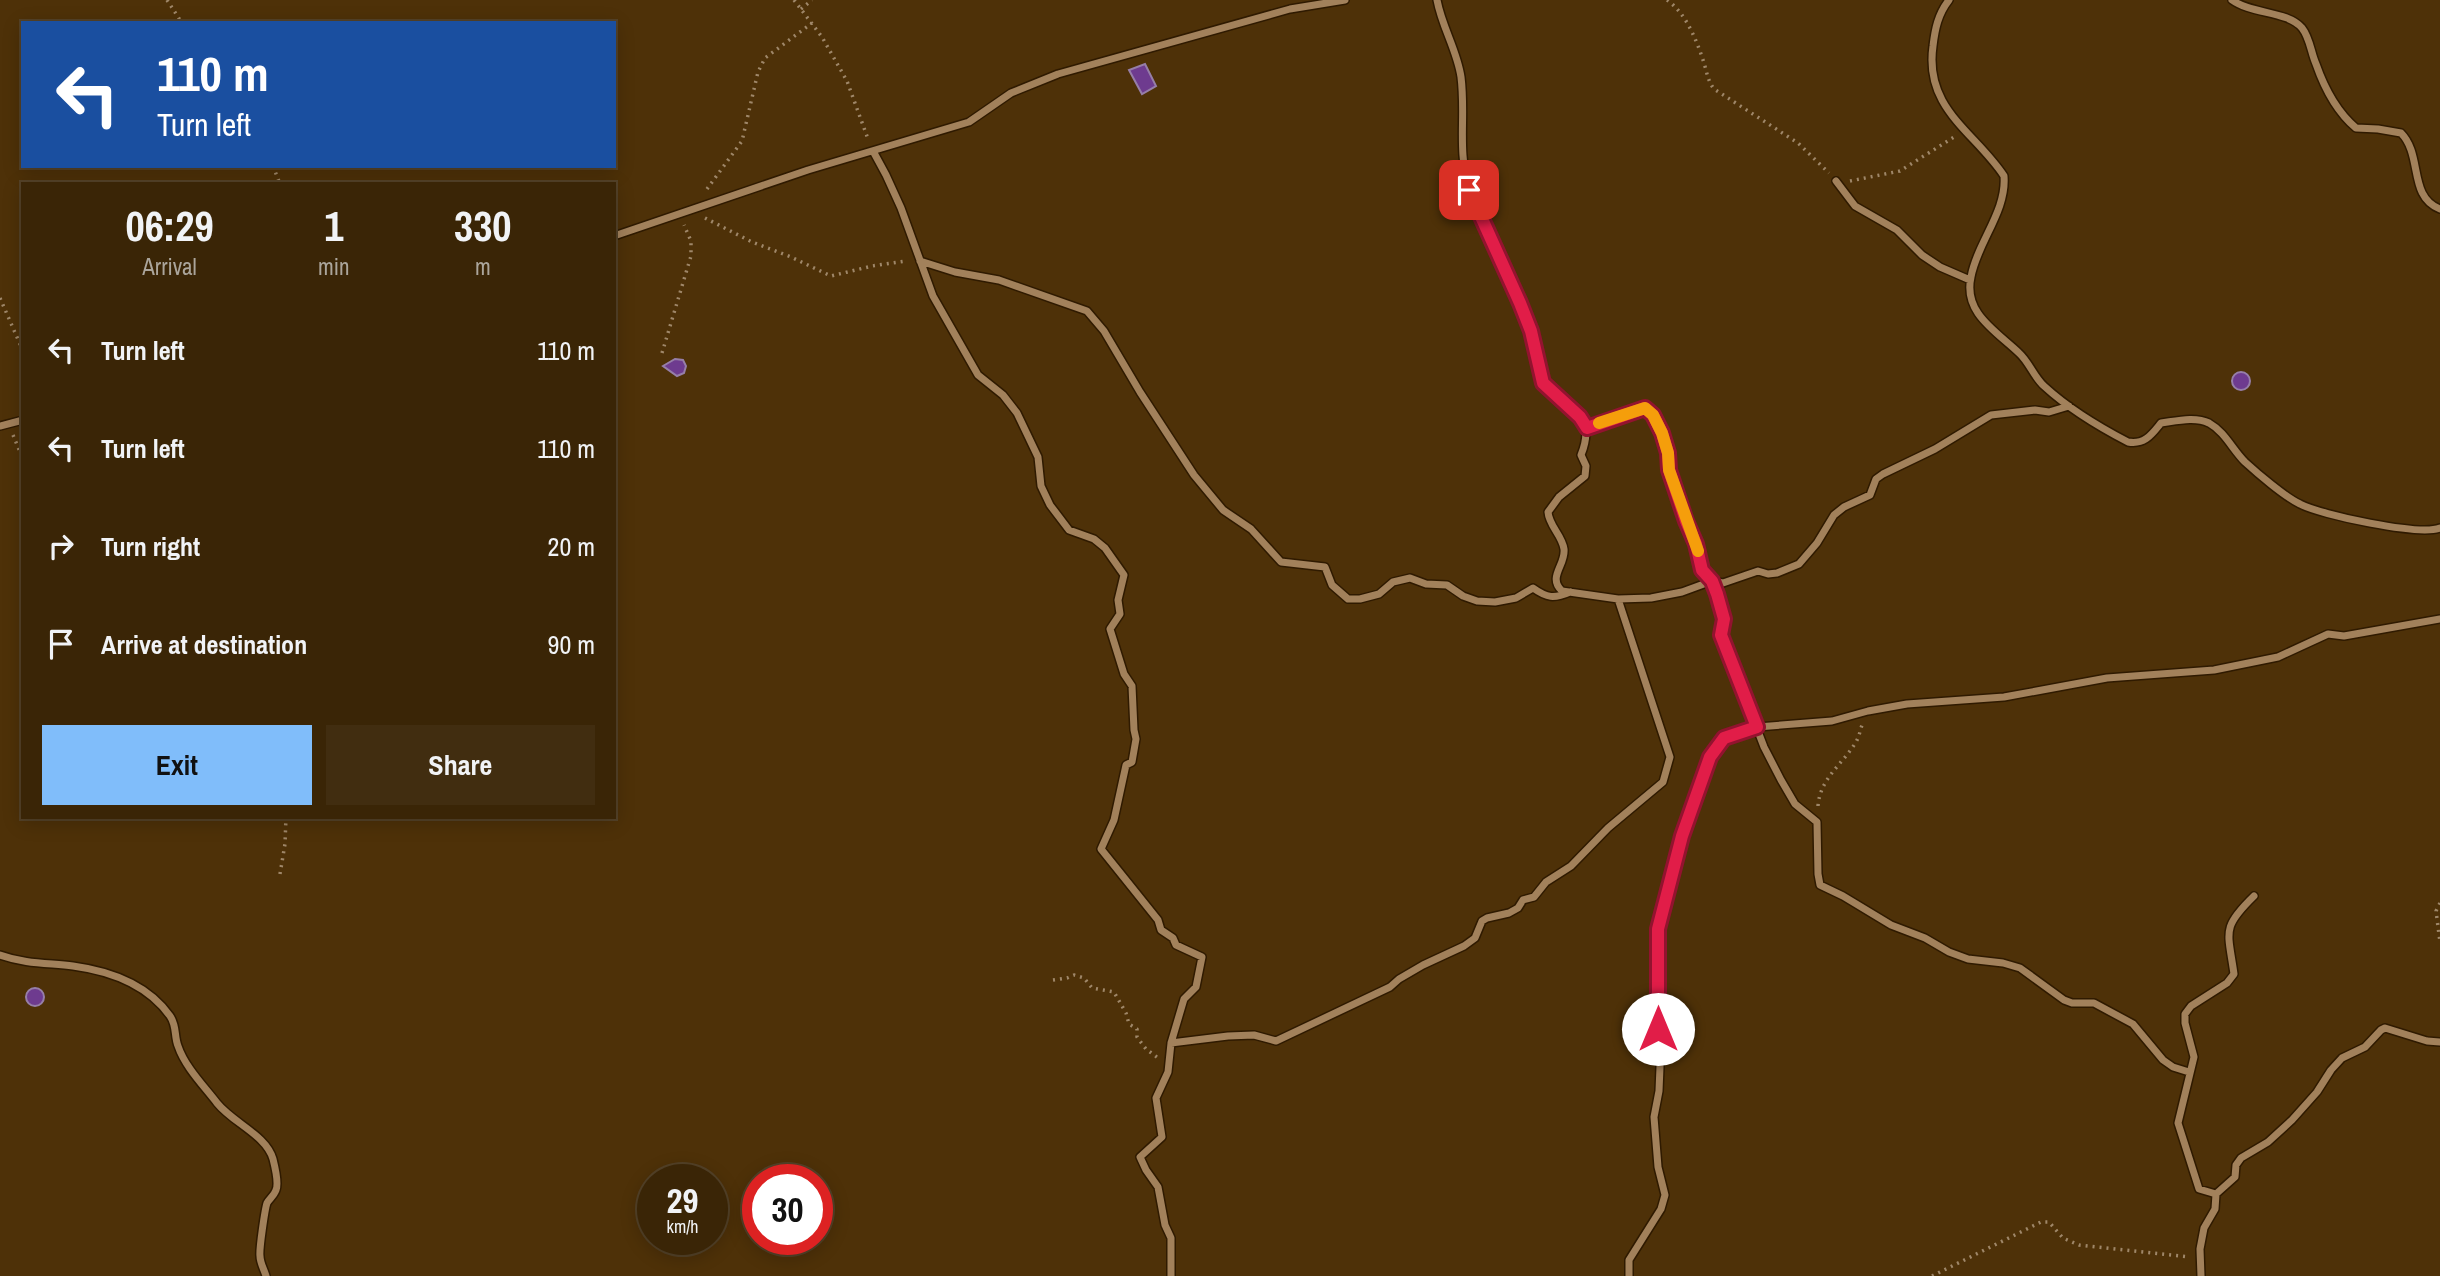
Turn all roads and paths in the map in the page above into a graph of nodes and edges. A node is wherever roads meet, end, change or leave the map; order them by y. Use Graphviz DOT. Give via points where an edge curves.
graph roads {
  1 [pos="167,0"];
  2 [pos="794,0"];
  3 [pos="813,0"];
  4 [pos="1345,0"];
  5 [pos="1437,0"];
  6 [pos="1667,0"];
  7 [pos="1949,0"];
  8 [pos="2232,0"];
  9 [pos="801,9"];
  10 [pos="181,21"];
  11 [pos="812,23"];
  12 [pos="1964,131"];
  13 [pos="873,151"];
  14 [pos="1836,181"];
  15 [pos="2440,209"];
  16 [pos="690,210"];
  17 [pos="676,215"];
  18 [pos="616,235"];
  19 [pos="920,261"];
  20 [pos="1970,280"];
  21 [pos="0,298"];
  22 [pos="21,346"];
  23 [pos="662,353"];
  24 [pos="2069,407"];
  25 [pos="21,420"];
  26 [pos="3,425"];
  27 [pos="1587,428"];
  28 [pos="21,455"];
  29 [pos="2440,528"];
  30 [pos="1712,581"];
  31 [pos="1570,592"];
  32 [pos="1618,599"];
  33 [pos="2440,619"];
  34 [pos="1868,711"];
  35 [pos="1757,727"];
  36 [pos="286,819"];
  37 [pos="1817,822"];
  38 [pos="280,874"];
  39 [pos="2254,895"];
  40 [pos="2440,903"];
  41 [pos="2440,942"];
  42 [pos="0,955"];
  43 [pos="1052,980"];
  44 [pos="2440,1042"];
  45 [pos="1171,1043"];
  46 [pos="1169,1065"];
  47 [pos="2189,1072"];
  48 [pos="2216,1194"];
  49 [pos="2202,1258"];
  50 [pos="266,1276"];
  51 [pos="1171,1276"];
  52 [pos="1629,1276"];
  53 [pos="1932,1276"];
  54 [pos="2201,1276"];
  1 -- 10 [label="path"];
  2 -- 9 [label="path"];
  3 -- 9 [label="path"];
  4 -- 13 [label="street" via="1290,9 1058,74 1011,93 969,122"];
  5 -- 27 [label="street" via="1458,61 1462,166 1469,190 1520,303 1543,383"];
  6 -- 14 [label="path" via="1680,12 1714,89 1798,143"];
  7 -- 12 [label="street" via="1935,29 1933,75 1947,110"];
  8 -- 15 [label="street" via="2302,28 2341,111 2356,128 2401,133 2411,147 2425,200"];
  9 -- 11 [label="path"];
  11 -- 13 [label="path" via="847,81"];
  11 -- 16 [label="path" via="765,58 743,141"];
  12 -- 14 [label="path" via="1900,171"];
  12 -- 20 [label="street" via="2000,170 2005,184"];
  13 -- 16 [label="street"];
  13 -- 19 [label="street"];
  14 -- 20 [label="street" via="1855,206 1897,230 1940,267"];
  16 -- 17 [label="street"];
  16 -- 19 [label="path" via="831,276"];
  17 -- 18 [label="street"];
  17 -- 23 [label="path" via="689,234 691,257"];
  19 -- 31 [label="street" via="992,278 1087,311 1194,475 1223,510 1251,529 1282,562 1325,567 1332,585 1348,599 1379,594 1393,582 1410,578 1447,584 1463,596 1495,602 1516,598 1533,588 1546,597"];
  19 -- 45 [label="street" via="943,317 978,375 1003,395 1017,414 1038,457 1041,486 1061,523 1094,539 1123,570 1120,614 1110,629 1132,686 1136,739 1114,820 1101,849 1158,920 1161,930 1173,937 1176,946 1202,957 1196,987 1184,999"];
  20 -- 24 [label="street" via="1973,307 1982,321"];
  21 -- 22 [label="path"];
  24 -- 29 [label="street" via="2137,443 2149,438 2161,423 2206,422 2243,460 2299,504 2398,529"];
  24 -- 30 [label="street" via="1991,415 1876,479 1870,495 1834,515 1799,564 1777,573 1758,571 1723,583"];
  25 -- 26 [label="street"];
  26 -- 28 [label="path"];
  27 -- 30 [label="street" via="1645,408 1653,415 1702,570"];
  27 -- 31 [label="street" via="1581,455 1585,476 1548,512 1564,547 1556,586"];
  30 -- 32 [label="street" via="1651,598"];
  30 -- 35 [label="street" via="1724,619 1721,635"];
  31 -- 32 [label="street"];
  32 -- 45 [label="street" via="1670,757 1663,782 1534,897 1509,913 1482,921 1475,938 1464,946 1390,987 1276,1041 1254,1035"];
  33 -- 34 [label="street" via="2344,636 2328,634 2278,657 2214,670 2106,678 2004,697"];
  34 -- 35 [label="street" via="1832,721"];
  34 -- 37 [label="path" via="1856,742 1819,793"];
  35 -- 37 [label="street" via="1790,798"];
  35 -- 52 [label="street" via="1724,738 1710,757 1682,836 1658,929 1660,1067 1654,1127 1665,1195 1629,1260"];
  36 -- 38 [label="path"];
  37 -- 47 [label="street" via="1818,874 1823,888 1949,952 2021,968 2064,1000 2094,1003 2133,1024 2163,1060"];
  39 -- 47 [label="street" via="2230,924 2227,937 2234,974 2185,1014 2194,1057"];
  40 -- 41 [label="path" via="2436,911"];
  42 -- 50 [label="street" via="76,967 136,984 164,1009 175,1025 178,1048 198,1079 273,1158 278,1184 268,1202 259,1259"];
  43 -- 46 [label="path" via="1074,975 1092,988 1114,992 1146,1049"];
  44 -- 48 [label="street" via="2394,1029 2381,1030 2365,1047 2342,1058 2275,1137 2241,1158 2235,1177"];
  45 -- 46 [label="street"];
  46 -- 51 [label="street" via="1156,1098 1161,1137 1140,1157 1158,1187 1171,1238"];
  47 -- 48 [label="street" via="2178,1123 2199,1189"];
  48 -- 49 [label="street" via="2215,1209 2204,1228"];
  49 -- 53 [label="path" via="2078,1245 2041,1222"];
  49 -- 54 [label="street"];
}
